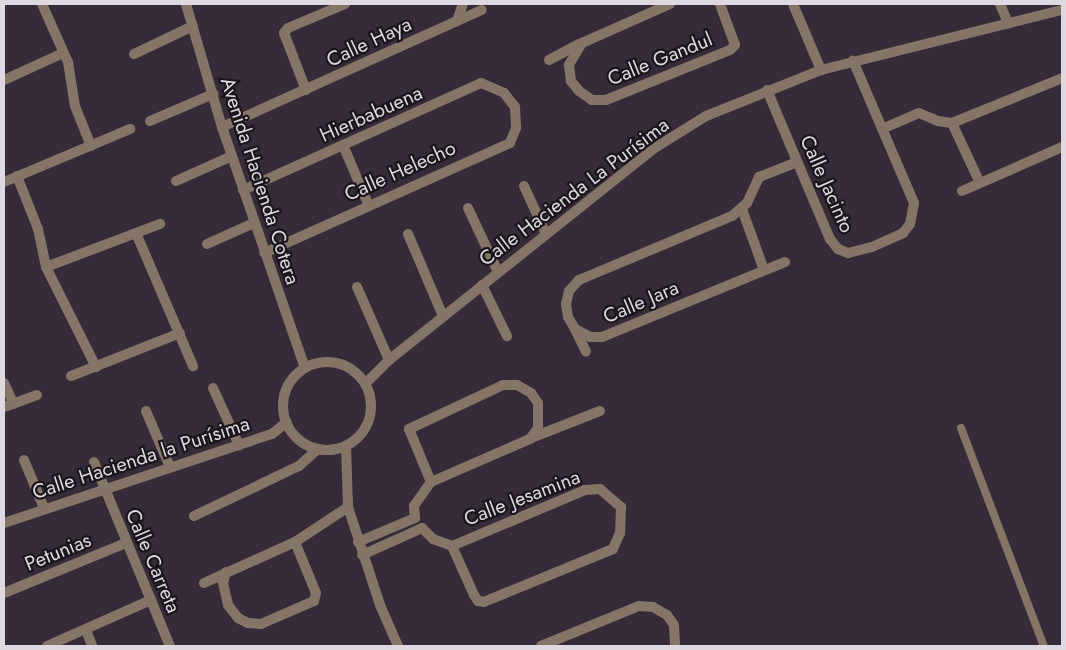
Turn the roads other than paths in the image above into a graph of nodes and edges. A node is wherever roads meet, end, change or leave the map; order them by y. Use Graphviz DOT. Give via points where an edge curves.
graph roads {
  1 [pos="42,4"];
  2 [pos="186,4"];
  3 [pos="345,4"];
  4 [pos="462,4"];
  5 [pos="670,4"];
  6 [pos="720,4"];
  7 [pos="793,4"];
  8 [pos="1000,4"];
  9 [pos="482,10"];
  10 [pos="1062,10"];
  11 [pos="458,21"];
  12 [pos="1008,23"];
  13 [pos="193,26"];
  14 [pos="582,43"];
  15 [pos="64,53"];
  16 [pos="134,54"];
  17 [pos="549,60"];
  18 [pos="853,61"];
  19 [pos="821,70"];
  20 [pos="1062,78"];
  21 [pos="4,80"];
  22 [pos="306,90"];
  23 [pos="767,90"];
  24 [pos="213,94"];
  25 [pos="511,99"];
  26 [pos="150,121"];
  27 [pos="952,123"];
  28 [pos="222,127"];
  29 [pos="130,129"];
  30 [pos="882,129"];
  31 [pos="343,145"];
  32 [pos="91,146"];
  33 [pos="1062,147"];
  34 [pos="232,156"];
  35 [pos="797,162"];
  36 [pos="16,176"];
  37 [pos="176,181"];
  38 [pos="4,182"];
  39 [pos="980,183"];
  40 [pos="524,186"];
  41 [pos="243,190"];
  42 [pos="962,191"];
  43 [pos="368,204"];
  44 [pos="468,208"];
  45 [pos="742,209"];
  46 [pos="254,223"];
  47 [pos="160,224"];
  48 [pos="136,233"];
  49 [pos="408,234"];
  50 [pos="546,234"];
  51 [pos="207,244"];
  52 [pos="264,253"];
  53 [pos="784,262"];
  54 [pos="46,267"];
  55 [pos="764,270"];
  56 [pos="498,272"];
  57 [pos="482,285"];
  58 [pos="357,288"];
  59 [pos="443,316"];
  60 [pos="575,329"];
  61 [pos="180,333"];
  62 [pos="506,336"];
  63 [pos="586,352"];
  64 [pos="389,360"];
  65 [pos="193,366"];
  66 [pos="96,367"];
  67 [pos="305,368"];
  68 [pos="71,376"];
  69 [pos="4,383"];
  70 [pos="365,384"];
  71 [pos="213,388"];
  72 [pos="37,395"];
  73 [pos="9,405"];
  74 [pos="146,411"];
  75 [pos="600,411"];
  76 [pos="286,422"];
  77 [pos="961,428"];
  78 [pos="530,439"];
  79 [pos="239,445"];
  80 [pos="346,446"];
  81 [pos="318,449"];
  82 [pos="24,460"];
  83 [pos="94,462"];
  84 [pos="170,468"];
  85 [pos="431,482"];
  86 [pos="103,489"];
  87 [pos="44,508"];
  88 [pos="348,508"];
  89 [pos="194,516"];
  90 [pos="4,523"];
  91 [pos="295,542"];
  92 [pos="358,542"];
  93 [pos="126,543"];
  94 [pos="452,546"];
  95 [pos="362,554"];
  96 [pos="226,572"];
  97 [pos="204,583"];
  98 [pos="4,593"];
  99 [pos="151,600"];
  100 [pos="86,630"];
  101 [pos="47,646"];
  102 [pos="92,646"];
  103 [pos="170,646"];
  104 [pos="398,646"];
  105 [pos="541,646"];
  106 [pos="675,646"];
  107 [pos="1044,646"];
  1 -- 15 [label="street"];
  2 -- 13 [label="street, Avenida Hacienda Cotera"];
  3 -- 22 [label="street" via="288,28 284,33"];
  4 -- 11 [label="street"];
  5 -- 14 [label="street"];
  6 -- 14 [label="street, Calle Gandul" via="735,45 730,50 606,100 592,100 571,81 569,65"];
  7 -- 19 [label="street"];
  8 -- 12 [label="street"];
  9 -- 11 [label="street, Calle Haya"];
  10 -- 12 [label="street, Calle Hacienda La Purísima"];
  11 -- 22 [label="street, Calle Haya"];
  12 -- 18 [label="street, Calle Hacienda La Purísima"];
  13 -- 16 [label="street"];
  13 -- 24 [label="street, Avenida Hacienda Cotera"];
  14 -- 17 [label="street"];
  15 -- 21 [label="street"];
  15 -- 32 [label="street" via="72,77 75,106"];
  18 -- 19 [label="street, Calle Hacienda La Purísima"];
  18 -- 30 [label="street, Calle Jacinto"];
  19 -- 23 [label="street, Calle Hacienda La Purísima"];
  20 -- 27 [label="street"];
  22 -- 28 [label="street, Calle Haya"];
  23 -- 35 [label="street, Calle Jacinto"];
  23 -- 50 [label="street, Calle Hacienda La Purísima" via="706,116 653,149"];
  24 -- 26 [label="street"];
  24 -- 28 [label="street, Avenida Hacienda Cotera"];
  25 -- 31 [label="street, Hierbabuena" via="495,87 481,83"];
  25 -- 43 [label="street, Calle Helecho" via="517,116 510,142"];
  27 -- 30 [label="street" via="919,113"];
  27 -- 39 [label="street"];
  28 -- 34 [label="street, Avenida Hacienda Cotera"];
  29 -- 32 [label="street"];
  30 -- 35 [label="street, Calle Jacinto" via="914,203 914,214 903,233 872,247 848,253 838,249 830,239"];
  31 -- 41 [label="street, Hierbabuena"];
  31 -- 43 [label="street"];
  32 -- 36 [label="street"];
  33 -- 39 [label="street"];
  34 -- 37 [label="street"];
  34 -- 41 [label="street, Avenida Hacienda Cotera"];
  35 -- 45 [label="street" via="759,177"];
  36 -- 38 [label="street"];
  36 -- 54 [label="street" via="38,229"];
  39 -- 42 [label="street"];
  40 -- 50 [label="street"];
  41 -- 46 [label="street, Avenida Hacienda Cotera"];
  43 -- 52 [label="street, Calle Helecho"];
  44 -- 56 [label="street"];
  45 -- 55 [label="street"];
  45 -- 60 [label="street" via="578,280 566,304"];
  46 -- 51 [label="street"];
  46 -- 52 [label="street, Avenida Hacienda Cotera"];
  47 -- 48 [label="street"];
  48 -- 54 [label="street"];
  48 -- 61 [label="street"];
  49 -- 59 [label="street"];
  50 -- 56 [label="street, Calle Hacienda La Purísima"];
  52 -- 67 [label="street, Avenida Hacienda Cotera"];
  53 -- 55 [label="street, Calle Jara"];
  54 -- 66 [label="street"];
  55 -- 60 [label="street, Calle Jara" via="602,337 590,337"];
  56 -- 57 [label="street, Calle Hacienda La Purísima"];
  57 -- 59 [label="street, Calle Hacienda La Purísima"];
  57 -- 62 [label="street"];
  58 -- 64 [label="street"];
  59 -- 64 [label="street, Calle Hacienda La Purísima"];
  60 -- 63 [label="street"];
  61 -- 65 [label="street"];
  61 -- 66 [label="street"];
  64 -- 70 [label="street, Calle Hacienda La Purísima"];
  66 -- 68 [label="street"];
  67 -- 70 [label="street" via="318,363 338,364 357,373"];
  67 -- 76 [label="street" via="293,378 286,392 283,407"];
  69 -- 73 [label="street"];
  70 -- 80 [label="street" via="370,395 369,420 356,440"];
  71 -- 79 [label="street"];
  72 -- 73 [label="street"];
  74 -- 84 [label="street"];
  75 -- 78 [label="street"];
  76 -- 79 [label="street, Calle Hacienda la Purísima" via="272,434"];
  76 -- 81 [label="street" via="294,434"];
  77 -- 107 [label="lane"];
  78 -- 85 [label="street"];
  78 -- 85 [label="street" via="538,428 538,404 531,393 517,385 502,385 409,430"];
  79 -- 84 [label="street, Calle Hacienda la Purísima"];
  80 -- 81 [label="street"];
  80 -- 88 [label="street"];
  81 -- 89 [label="street" via="299,466"];
  82 -- 87 [label="street"];
  83 -- 86 [label="street, Calle Carreta"];
  84 -- 86 [label="street, Calle Hacienda la Purísima"];
  85 -- 92 [label="street" via="414,506 415,518"];
  86 -- 87 [label="street, Calle Hacienda la Purísima"];
  86 -- 93 [label="street, Calle Carreta"];
  87 -- 90 [label="street, Calle Hacienda la Purísima"];
  88 -- 91 [label="street"];
  88 -- 92 [label="street"];
  91 -- 96 [label="street"];
  91 -- 96 [label="street" via="316,593 314,601 261,624 248,623 238,618 228,604 223,583"];
  92 -- 95 [label="street"];
  93 -- 98 [label="street, Petunias"];
  93 -- 99 [label="street, Calle Carreta"];
  94 -- 94 [label="street, Calle Jesamina" via="585,490 600,489 621,508 620,533 613,549 484,602 478,601 474,595"];
  94 -- 95 [label="street, Calle Jesamina" via="433,539 422,528"];
  95 -- 104 [label="street"];
  96 -- 97 [label="street"];
  99 -- 100 [label="street"];
  99 -- 103 [label="street, Calle Carreta"];
  100 -- 101 [label="street"];
  100 -- 102 [label="street"];
  105 -- 106 [label="street" via="639,606 653,607 667,615 674,625"];
}
